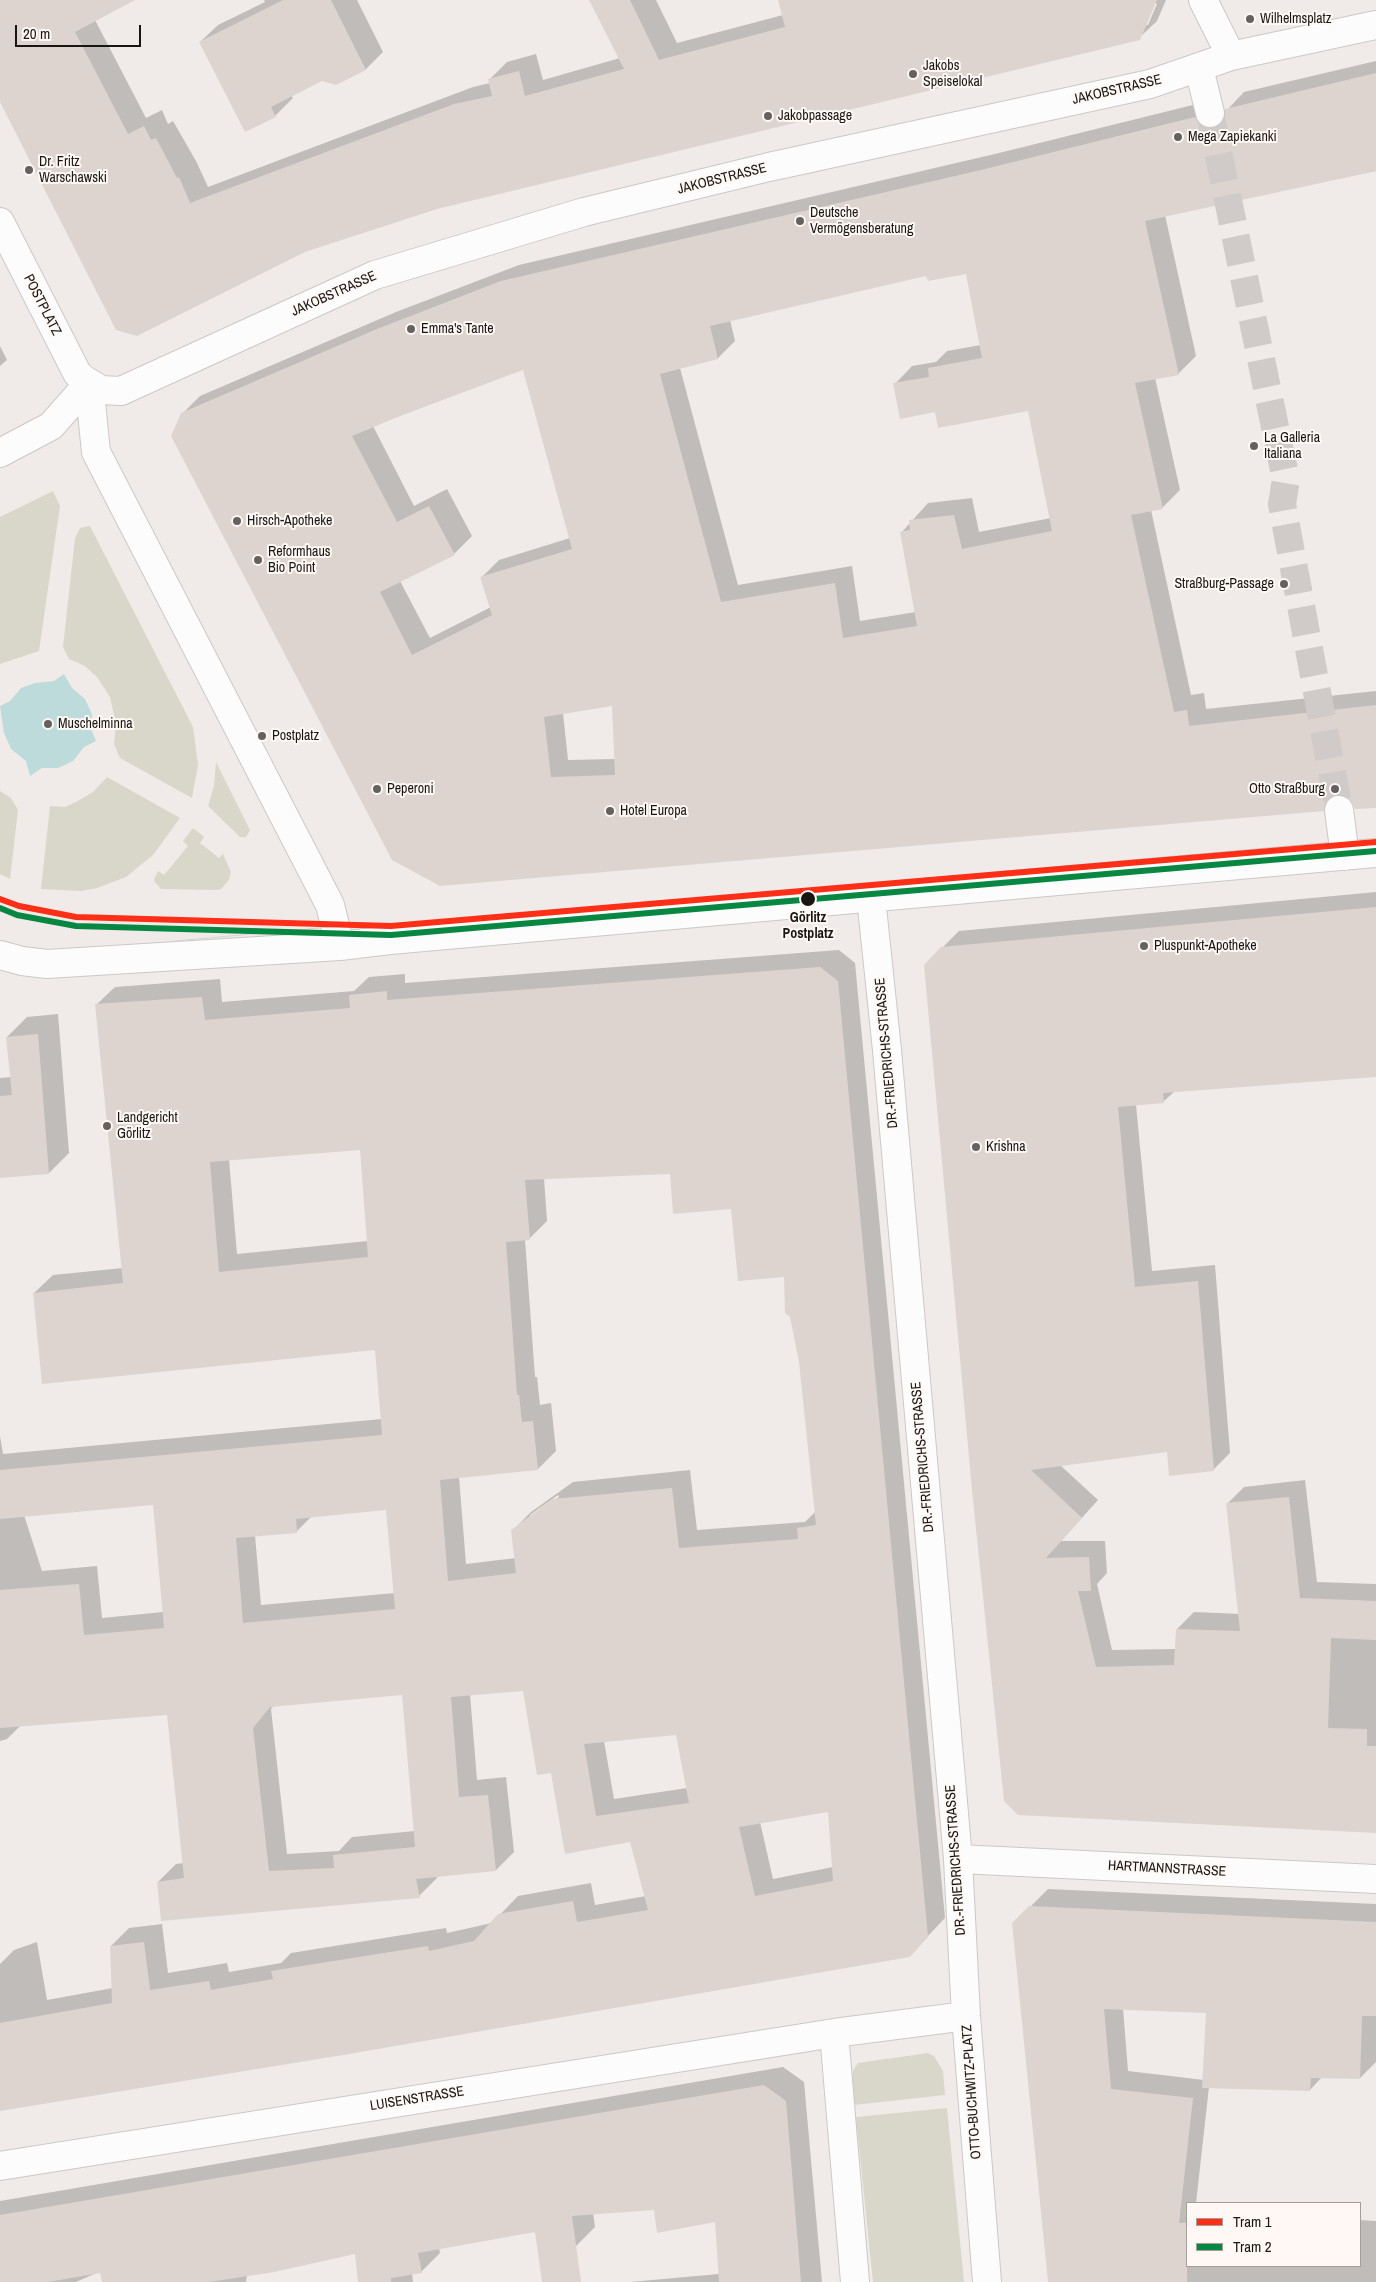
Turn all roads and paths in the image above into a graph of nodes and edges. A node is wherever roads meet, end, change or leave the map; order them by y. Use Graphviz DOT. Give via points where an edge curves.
graph roads {
  1 [pos="1203,0"];
  2 [pos="1376,25"];
  3 [pos="1232,56"];
  4 [pos="1199,68"];
  5 [pos="1210,113"];
  6 [pos="0,222"];
  7 [pos="90,383"];
  8 [pos="0,453"];
  9 [pos="1339,810"];
  10 [pos="1376,853"];
  11 [pos="1345,856"];
  12 [pos="871,898"];
  13 [pos="340,946"];
  14 [pos="0,955"];
  15 [pos="958,1859"];
  16 [pos="1376,1879"];
  17 [pos="966,2016"];
  18 [pos="834,2032"];
  19 [pos="0,2166"];
  20 [pos="855,2282"];
  21 [pos="988,2282"];
  1 -- 3 [label="street"];
  2 -- 3 [label="street, JAKOBSTRASSE"];
  3 -- 4 [label="street, JAKOBSTRASSE"];
  4 -- 5 [label="street"];
  4 -- 7 [label="street, JAKOBSTRASSE" via="1150,84 769,167 584,212 375,275 121,391 101,390"];
  6 -- 7 [label="street, POSTPLATZ" via="76,373"];
  7 -- 8 [label="street" via="50,426"];
  7 -- 13 [label="street" via="96,452 330,905"];
  9 -- 11 [label="street"];
  10 -- 11 [label="street"];
  11 -- 12 [label="street"];
  12 -- 13 [label="street"];
  12 -- 15 [label="street, DR.-FRIEDRICHS-STRASSE"];
  13 -- 14 [label="street" via="47,964"];
  15 -- 16 [label="street, HARTMANNSTRASSE"];
  15 -- 17 [label="street, DR.-FRIEDRICHS-STRASSE"];
  17 -- 18 [label="street, OTTO-BUCHWITZ-PLATZ"];
  17 -- 21 [label="street, OTTO-BUCHWITZ-PLATZ"];
  18 -- 19 [label="street, LUISENSTRASSE"];
  18 -- 20 [label="street"];
}
